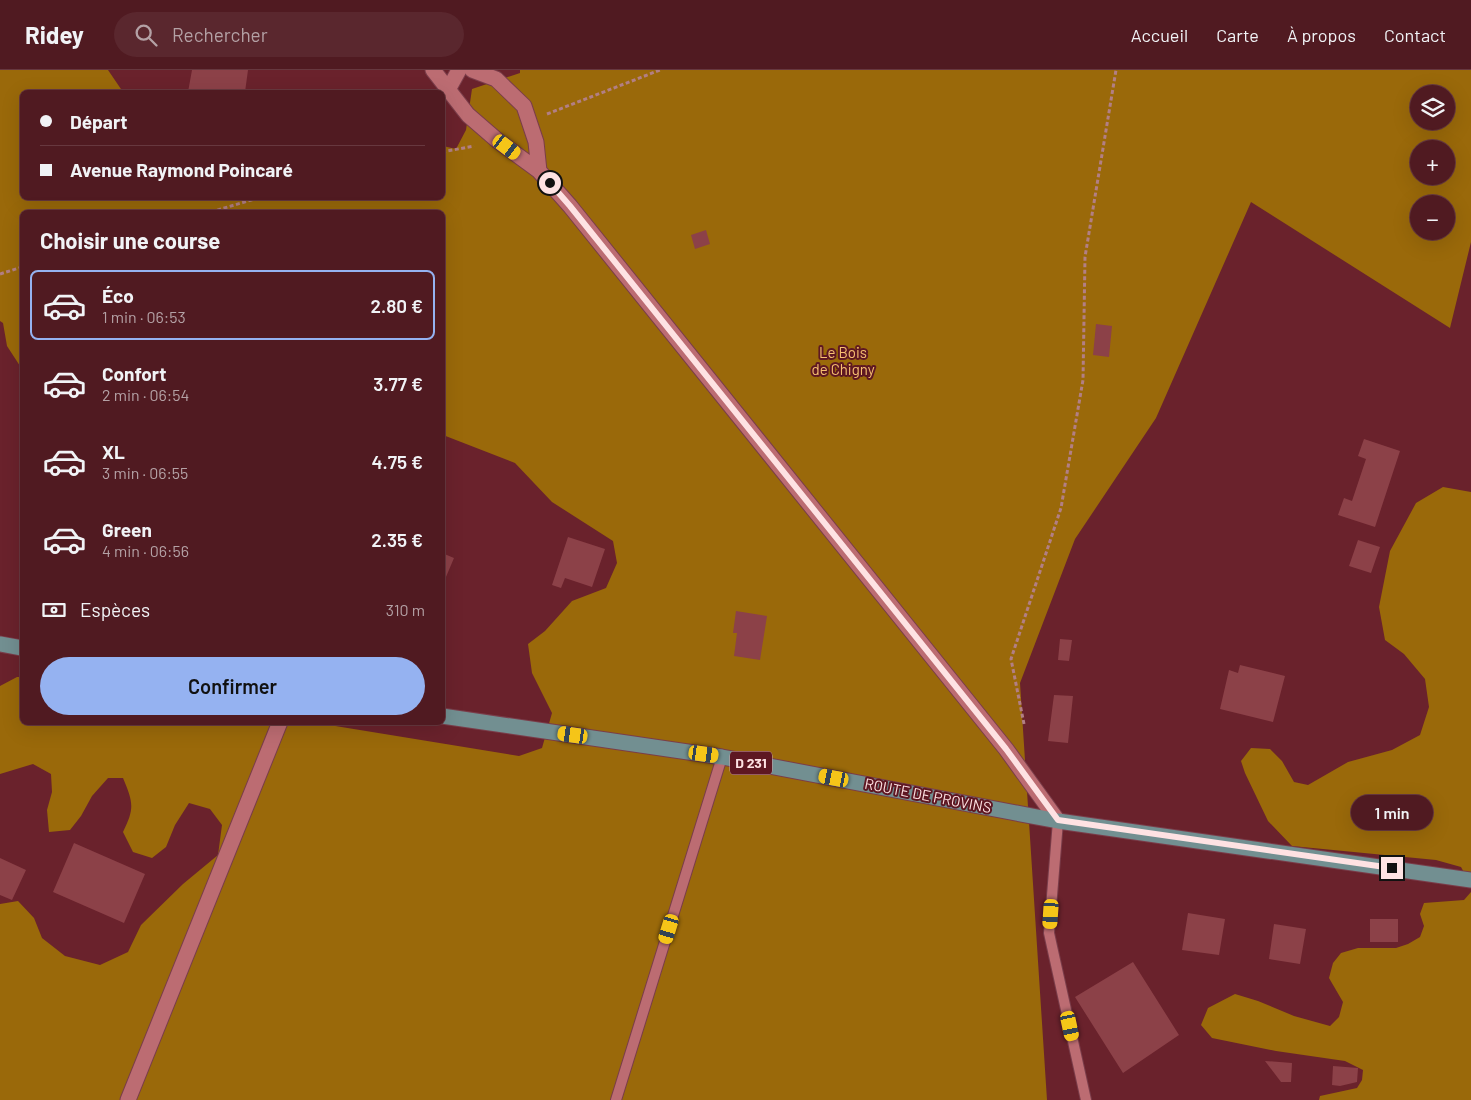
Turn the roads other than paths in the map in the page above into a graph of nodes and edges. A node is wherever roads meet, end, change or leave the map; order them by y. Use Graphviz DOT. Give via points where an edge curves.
graph roads {
  1 [pos="433,70"];
  2 [pos="459,70"];
  3 [pos="472,70"];
  4 [pos="448,90"];
  5 [pos="539,171"];
  6 [pos="0,644"];
  7 [pos="20,648"];
  8 [pos="445,716"];
  9 [pos="279,725"];
  10 [pos="722,757"];
  11 [pos="1058,820"];
  12 [pos="1471,880"];
  13 [pos="128,1100"];
  14 [pos="616,1100"];
  15 [pos="1086,1100"];
  1 -- 4 [label="main road"];
  2 -- 4 [label="main road"];
  3 -- 5 [label="main road" via="496,79 524,106 536,142"];
  4 -- 5 [label="main road" via="468,115"];
  5 -- 11 [label="main road" via="1006,749"];
  6 -- 7 [label="main road"];
  8 -- 10 [label="main road, ROUTE DE PROVINS / D 231"];
  9 -- 13 [label="main road"];
  10 -- 11 [label="main road, ROUTE DE PROVINS / D 231"];
  10 -- 14 [label="lane"];
  11 -- 12 [label="main road, D 231"];
  11 -- 15 [label="lane" via="1050,933"];
}
